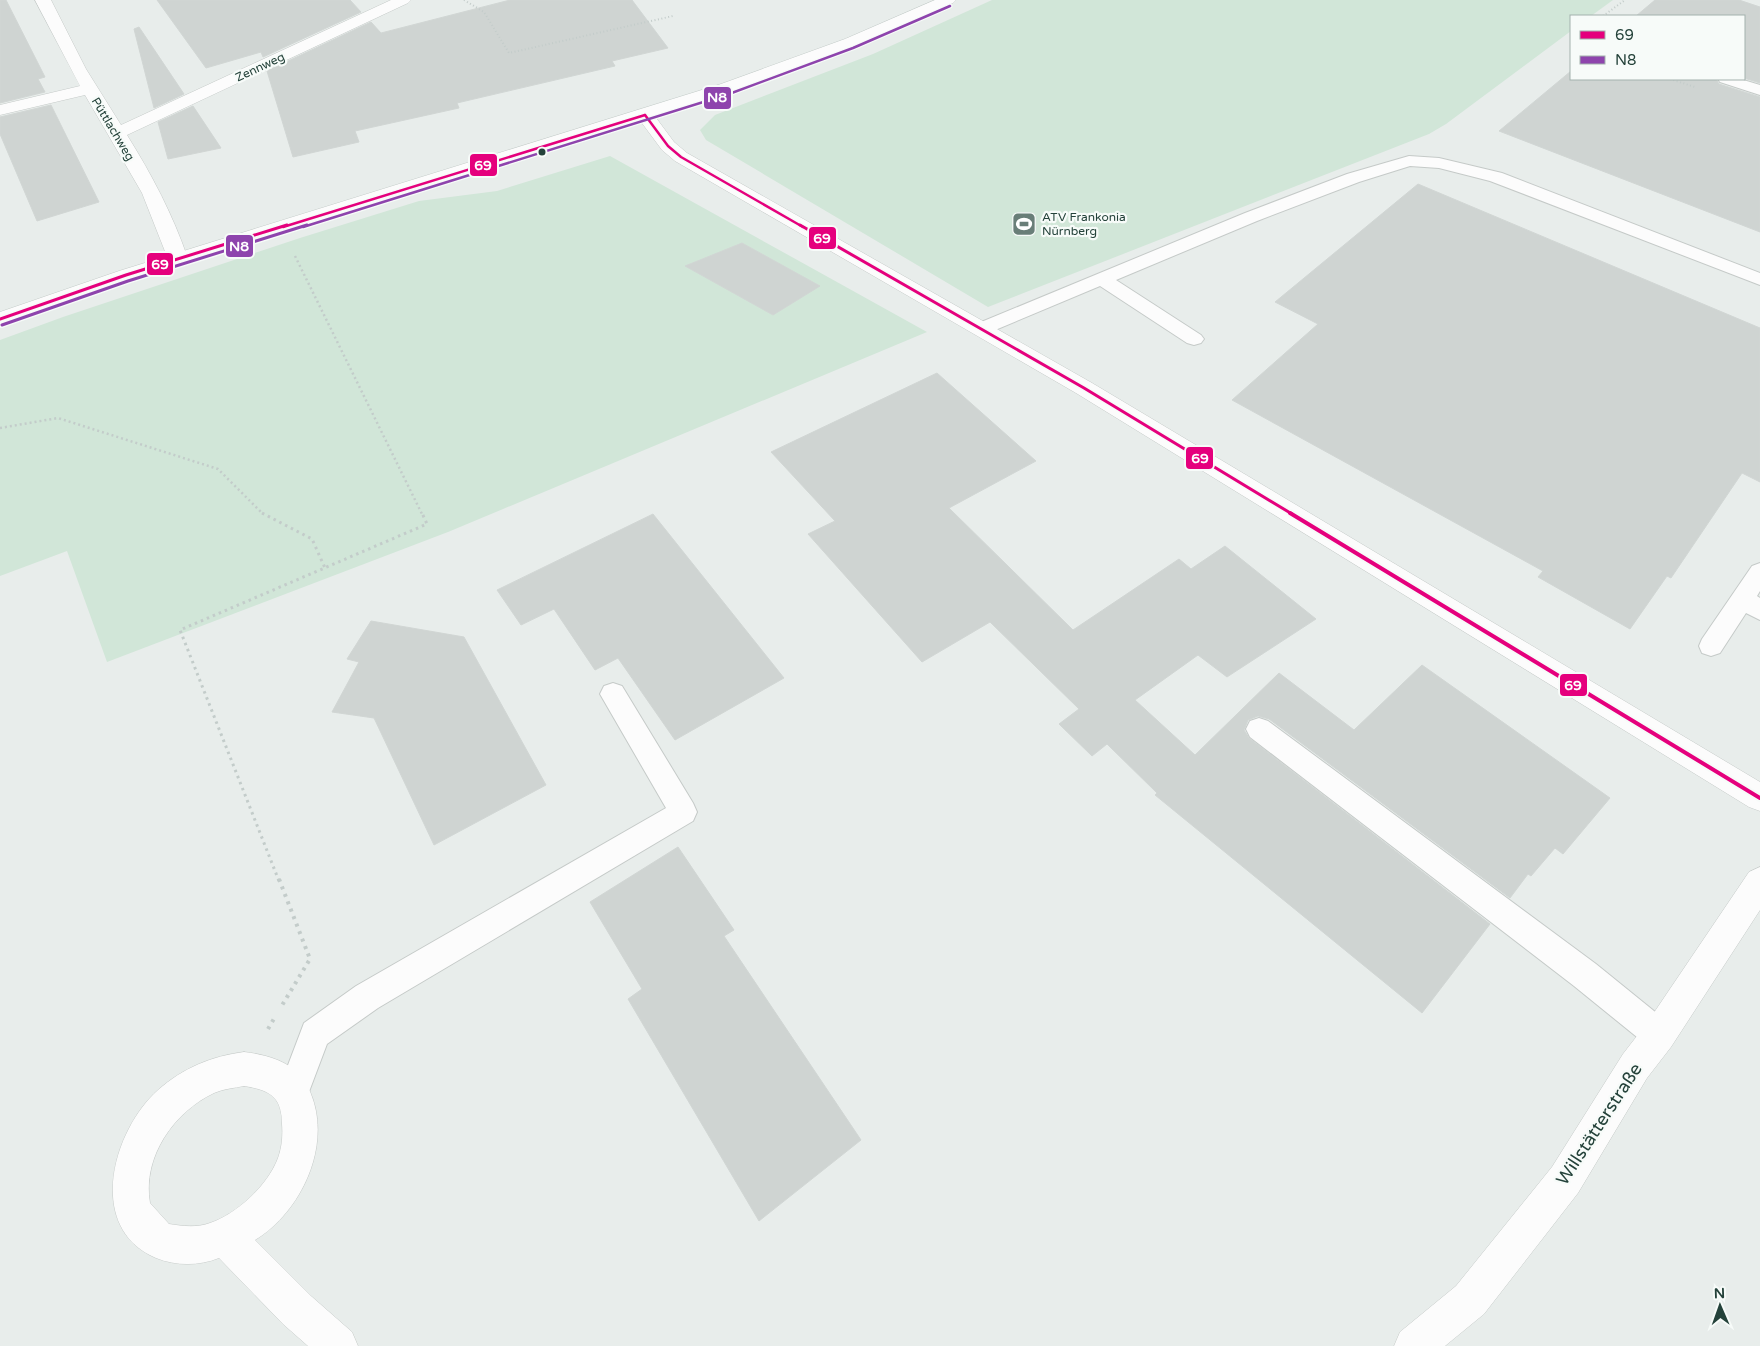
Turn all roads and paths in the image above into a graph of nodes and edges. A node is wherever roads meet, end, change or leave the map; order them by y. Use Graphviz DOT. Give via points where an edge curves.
graph roads {
  1 [pos="43,0"];
  2 [pos="403,0"];
  3 [pos="464,0"];
  4 [pos="948,0"];
  5 [pos="1625,0"];
  6 [pos="1604,15"];
  7 [pos="673,16"];
  8 [pos="1728,80"];
  9 [pos="90,89"];
  10 [pos="1760,90"];
  11 [pos="0,110"];
  12 [pos="645,115"];
  13 [pos="118,133"];
  14 [pos="280,226"];
  15 [pos="178,259"];
  16 [pos="1102,278"];
  17 [pos="1760,279"];
  18 [pos="0,319"];
  19 [pos="981,329"];
  20 [pos="1194,340"];
  21 [pos="0,428"];
  22 [pos="325,568"];
  23 [pos="1760,572"];
  24 [pos="1751,605"];
  25 [pos="1711,646"];
  26 [pos="613,694"];
  27 [pos="1259,729"];
  28 [pos="1760,798"];
  29 [pos="1760,882"];
  30 [pos="310,959"];
  31 [pos="1659,1035"];
  32 [pos="293,1094"];
  33 [pos="225,1237"];
  34 [pos="338,1346"];
  35 [pos="1414,1346"];
  1 -- 9 [label="street, Püttlachweg"];
  2 -- 13 [label="street, Zennweg"];
  3 -- 7 [label="path" via="484,12 509,53"];
  4 -- 12 [label="street" via="852,42"];
  5 -- 6 [label="path"];
  8 -- 10 [label="lane"];
  9 -- 11 [label="street"];
  9 -- 13 [label="street, Püttlachweg"];
  12 -- 14 [label="street"];
  12 -- 19 [label="street" via="668,146 681,157"];
  13 -- 15 [label="street, Püttlachweg" via="162,215"];
  14 -- 15 [label="street"];
  14 -- 22 [label="path" via="426,524"];
  15 -- 18 [label="street"];
  16 -- 17 [label="lane" via="1353,178 1409,161 1420,161 1496,177"];
  16 -- 19 [label="lane"];
  16 -- 20 [label="lane"];
  19 -- 28 [label="street" via="1084,388"];
  21 -- 22 [label="path" via="58,418 218,468 264,514 312,539"];
  22 -- 30 [label="path" via="180,630"];
  23 -- 24 [label="lane"];
  24 -- 25 [label="lane"];
  26 -- 32 [label="lane" via="683,812 367,997 315,1034"];
  27 -- 31 [label="lane" via="1585,975"];
  29 -- 31 [label="street, Willstätterstraße"];
  31 -- 35 [label="street, Willstätterstraße" via="1635,1066 1565,1180 1470,1300"];
  32 -- 33 [label="street" via="302,1127 299,1149 286,1181 262,1212"];
  32 -- 33 [label="street" via="281,1080 263,1072 244,1069 217,1074 177,1097 160,1113 141,1141 132,1166 129,1195 134,1215 153,1237 165,1243 192,1246"];
  33 -- 34 [label="street" via="297,1310"];
}
